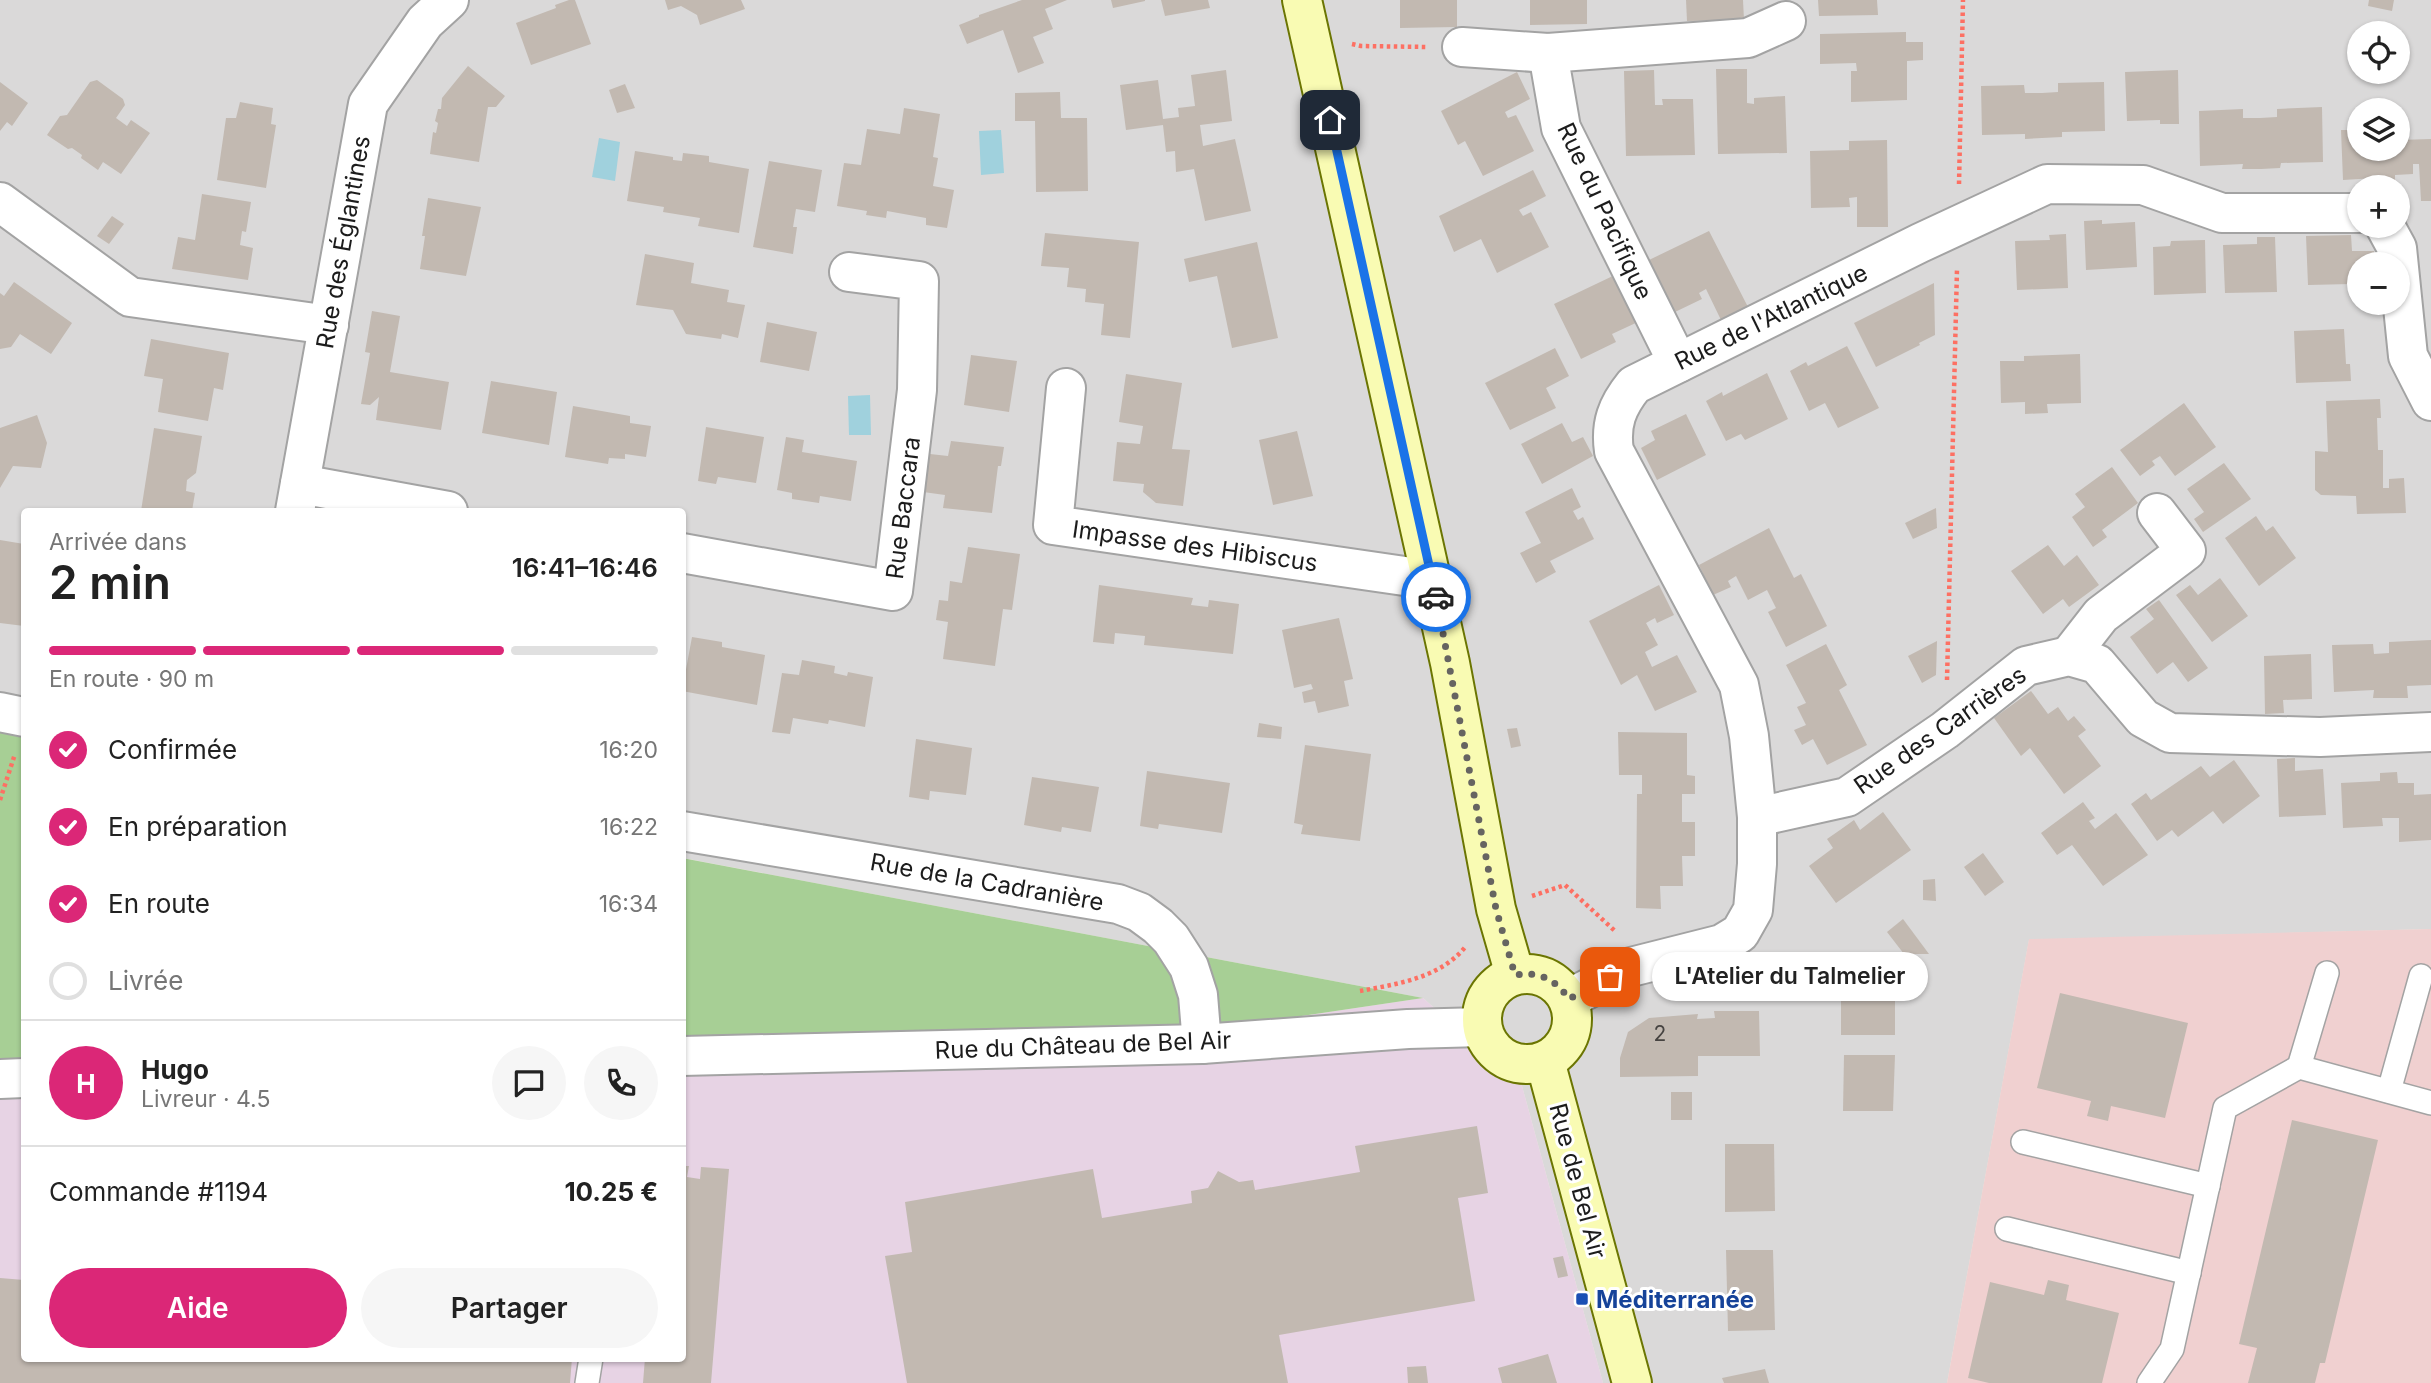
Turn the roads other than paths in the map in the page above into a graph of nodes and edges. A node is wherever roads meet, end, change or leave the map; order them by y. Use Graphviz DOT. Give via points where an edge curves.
graph roads {
  1 [pos="449,0"];
  2 [pos="1302,0"];
  3 [pos="1786,21"];
  4 [pos="1462,47"];
  5 [pos="1548,52"];
  6 [pos="0,202"];
  7 [pos="2347,214"];
  8 [pos="2392,238"];
  9 [pos="849,272"];
  10 [pos="329,325"];
  11 [pos="1678,363"];
  12 [pos="1066,388"];
  13 [pos="2431,401"];
  14 [pos="297,498"];
  15 [pos="413,508"];
  16 [pos="2157,513"];
  17 [pos="686,554"];
  18 [pos="1432,580"];
  19 [pos="2069,656"];
  20 [pos="0,712"];
  21 [pos="2431,732"];
  22 [pos="21,733"];
  23 [pos="1756,817"];
  24 [pos="686,832"];
  25 [pos="2327,973"];
  26 [pos="1515,975"];
  27 [pos="2421,976"];
  28 [pos="1569,999"];
  29 [pos="1482,1027"];
  30 [pos="1202,1044"];
  31 [pos="686,1056"];
  32 [pos="1545,1060"];
  33 [pos="2299,1067"];
  34 [pos="21,1078"];
  35 [pos="0,1079"];
  36 [pos="2389,1091"];
  37 [pos="2431,1103"];
  38 [pos="2023,1142"];
  39 [pos="2208,1186"];
  40 [pos="2007,1229"];
  41 [pos="2189,1273"];
  42 [pos="590,1362"];
  43 [pos="587,1383"];
  44 [pos="1632,1383"];
  45 [pos="2149,1383"];
  1 -- 10 [label="street, Rue des Églantines" via="425,22 368,104"];
  2 -- 18 [label="street"];
  3 -- 5 [label="street" via="1748,38"];
  4 -- 5 [label="street"];
  5 -- 11 [label="street, Rue du Pacifique" via="1561,128"];
  6 -- 10 [label="street" via="130,297"];
  7 -- 11 [label="street, Rue de l'Atlantique" via="2222,213 2143,185 2047,184"];
  8 -- 13 [label="street" via="2397,248 2409,356"];
  9 -- 17 [label="street, Rue Baccara" via="919,281 917,390 893,591"];
  10 -- 14 [label="street, Rue des Églantines"];
  11 -- 23 [label="street, Rue de l'Atlantique" via="1634,385 1622,401 1614,417 1614,451 1739,685"];
  12 -- 18 [label="street, Impasse des Hibiscus" via="1053,525"];
  14 -- 15 [label="street"];
  16 -- 19 [label="street" via="2186,551 2101,615"];
  18 -- 26 [label="street" via="1496,909"];
  19 -- 21 [label="street" via="2097,664 2143,718 2170,733 2320,737"];
  19 -- 23 [label="street, Rue des Carrières" via="2026,667 1847,797"];
  20 -- 22 [label="street"];
  23 -- 28 [label="street, Rue de l'Atlantique" via="1758,864 1753,910 1740,933 1722,944 1631,967"];
  24 -- 30 [label="street, Rue de la Cadranière" via="1104,902 1139,912 1171,939 1189,967 1198,995"];
  25 -- 33 [label="lane"];
  26 -- 28 [label="street" via="1541,975"];
  26 -- 29 [label="street" via="1492,989 1482,1013"];
  27 -- 36 [label="lane"];
  28 -- 32 [label="street" via="1572,1028 1557,1053"];
  29 -- 30 [label="street, Rue du Château de Bel Air"];
  29 -- 32 [label="street" via="1491,1045 1506,1059 1532,1064"];
  30 -- 31 [label="street, Rue du Château de Bel Air"];
  32 -- 44 [label="street, Rue de Bel Air"];
  33 -- 36 [label="lane"];
  33 -- 39 [label="lane" via="2225,1108"];
  34 -- 35 [label="street"];
  36 -- 37 [label="lane"];
  38 -- 39 [label="lane"];
  39 -- 41 [label="lane"];
  40 -- 41 [label="lane"];
  41 -- 45 [label="lane" via="2172,1349"];
  42 -- 43 [label="lane"];
}
